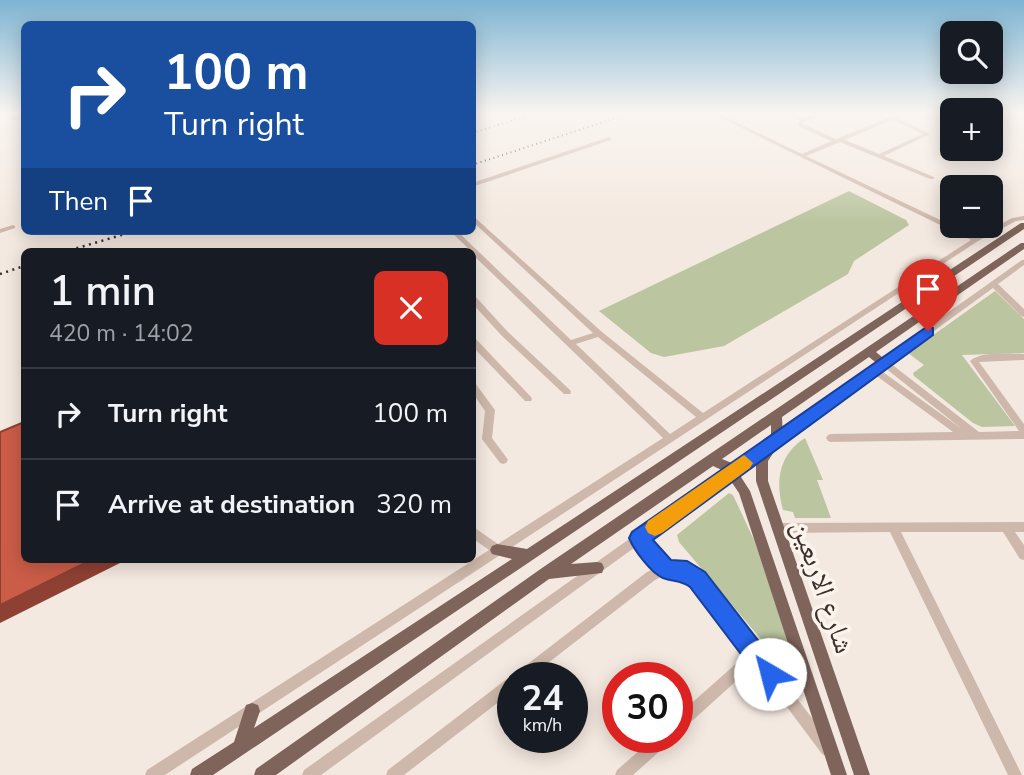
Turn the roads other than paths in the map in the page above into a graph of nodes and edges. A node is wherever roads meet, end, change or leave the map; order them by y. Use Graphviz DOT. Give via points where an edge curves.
graph roads {
  1 [pos="580,149"];
  2 [pos="787,149"];
  3 [pos="816,149"];
  4 [pos="861,149"];
  5 [pos="894,149"];
  6 [pos="801,156"];
  7 [pos="879,156"];
  8 [pos="932,178"];
  9 [pos="476,184"];
  10 [pos="1024,218"];
  11 [pos="476,221"];
  12 [pos="1024,225"];
  13 [pos="13,228"];
  14 [pos="0,231"];
  15 [pos="457,235"];
  16 [pos="976,240"];
  17 [pos="1024,245"];
  18 [pos="471,248"];
  19 [pos="476,253"];
  20 [pos="1024,262"];
  21 [pos="922,276"];
  22 [pos="994,284"];
  23 [pos="918,295"];
  24 [pos="476,302"];
  25 [pos="1024,314"];
  26 [pos="599,334"];
  27 [pos="570,343"];
  28 [pos="476,344"];
  29 [pos="870,352"];
  30 [pos="1024,357"];
  31 [pos="879,366"];
  32 [pos="476,390"];
  33 [pos="567,392"];
  34 [pos="528,399"];
  35 [pos="777,415"];
  36 [pos="702,417"];
  37 [pos="1019,418"];
  38 [pos="1024,433"];
  39 [pos="965,436"];
  40 [pos="978,436"];
  41 [pos="669,438"];
  42 [pos="777,438"];
  43 [pos="831,438"];
  44 [pos="503,460"];
  45 [pos="712,460"];
  46 [pos="732,472"];
  47 [pos="893,527"];
  48 [pos="1006,527"];
  49 [pos="1024,527"];
  50 [pos="777,528"];
  51 [pos="476,534"];
  52 [pos="639,538"];
  53 [pos="497,550"];
  54 [pos="528,555"];
  55 [pos="1024,555"];
  56 [pos="597,568"];
  57 [pos="666,569"];
  58 [pos="547,573"];
  59 [pos="756,655"];
  60 [pos="540,662"];
  61 [pos="497,695"];
  62 [pos="252,711"];
  63 [pos="693,712"];
  64 [pos="240,747"];
  65 [pos="647,753"];
  66 [pos="834,768"];
  67 [pos="152,775"];
  68 [pos="198,775"];
  69 [pos="262,775"];
  70 [pos="309,775"];
  71 [pos="393,775"];
  72 [pos="622,775"];
  73 [pos="862,775"];
  74 [pos="1015,775"];
  1 -- 9 [label="street"];
  2 -- 6 [label="street"];
  3 -- 6 [label="street"];
  4 -- 7 [label="street"];
  5 -- 7 [label="street"];
  6 -- 16 [label="street"];
  7 -- 8 [label="street"];
  10 -- 16 [label="street"];
  11 -- 26 [label="street"];
  12 -- 23 [label="main road"];
  13 -- 14 [label="street"];
  15 -- 18 [label="street"];
  16 -- 21 [label="street"];
  17 -- 29 [label="main road"];
  19 -- 27 [label="street"];
  20 -- 22 [label="street"];
  21 -- 23 [label="main road"];
  21 -- 36 [label="street"];
  22 -- 25 [label="street"];
  22 -- 31 [label="street"];
  23 -- 54 [label="main road"];
  24 -- 33 [label="street"];
  26 -- 27 [label="street"];
  26 -- 36 [label="street"];
  27 -- 41 [label="street"];
  28 -- 34 [label="street"];
  29 -- 31 [label="main road"];
  29 -- 35 [label="main road"];
  30 -- 37 [label="street" via="974,361"];
  31 -- 39 [label="street"];
  31 -- 40 [label="street"];
  31 -- 42 [label="street"];
  32 -- 44 [label="street" via="491,410 487,439"];
  35 -- 42 [label="main road, شارع الاربعين"];
  35 -- 45 [label="main road"];
  36 -- 41 [label="street"];
  37 -- 38 [label="street"];
  38 -- 40 [label="street"];
  39 -- 40 [label="street"];
  39 -- 43 [label="street"];
  41 -- 53 [label="street"];
  42 -- 46 [label="street"];
  42 -- 50 [label="main road, شارع الاربعين" via="765,454 761,470"];
  45 -- 46 [label="main road"];
  45 -- 58 [label="main road"];
  46 -- 52 [label="street"];
  46 -- 66 [label="main road, شارع الاربعين" via="744,492"];
  47 -- 48 [label="street"];
  47 -- 50 [label="street"];
  47 -- 74 [label="street"];
  48 -- 49 [label="street"];
  48 -- 55 [label="street"];
  50 -- 73 [label="main road, شارع الاربعين"];
  51 -- 53 [label="street"];
  52 -- 56 [label="street"];
  52 -- 57 [label="street"];
  53 -- 54 [label="main road"];
  53 -- 62 [label="street"];
  54 -- 64 [label="main road"];
  56 -- 58 [label="main road"];
  56 -- 70 [label="street"];
  57 -- 59 [label="street" via="693,575"];
  57 -- 60 [label="street"];
  58 -- 69 [label="main road"];
  59 -- 63 [label="street"];
  59 -- 66 [label="street"];
  61 -- 71 [label="street"];
  62 -- 64 [label="main road"];
  62 -- 67 [label="street"];
  64 -- 68 [label="main road"];
  65 -- 72 [label="street"];
}
